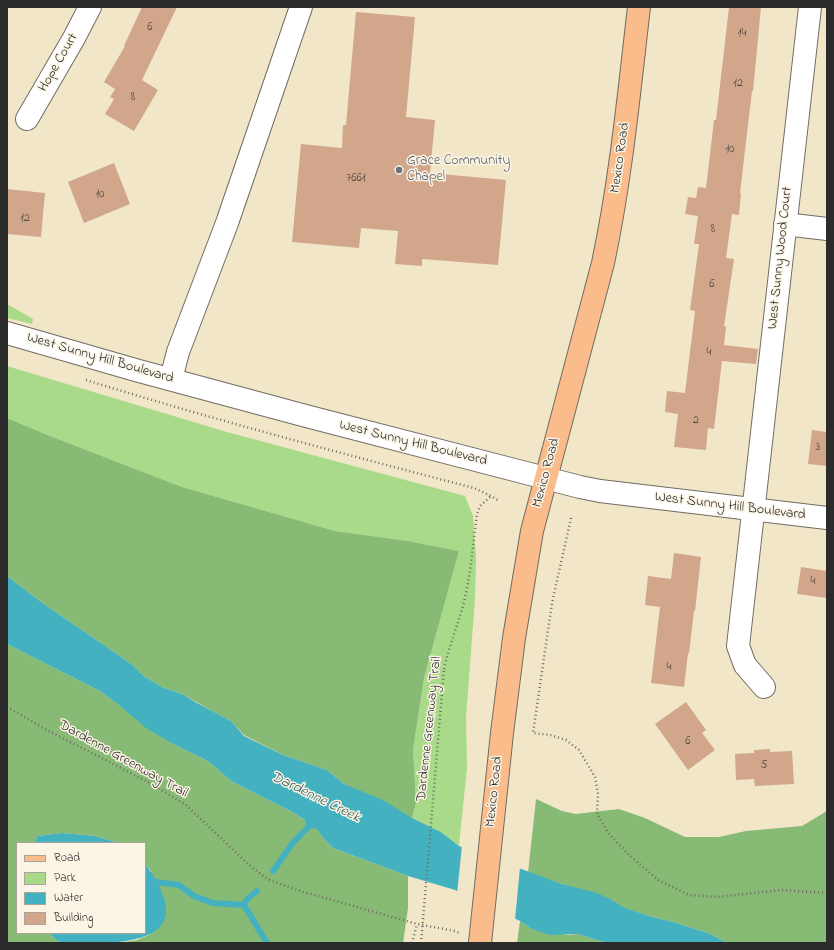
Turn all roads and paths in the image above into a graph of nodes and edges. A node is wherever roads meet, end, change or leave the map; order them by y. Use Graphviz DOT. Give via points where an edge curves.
graph roads {
  1 [pos="90,7"];
  2 [pos="301,7"];
  3 [pos="639,7"];
  4 [pos="810,7"];
  5 [pos="27,118"];
  6 [pos="785,224"];
  7 [pos="827,229"];
  8 [pos="7,332"];
  9 [pos="82,379"];
  10 [pos="171,380"];
  11 [pos="546,479"];
  12 [pos="491,496"];
  13 [pos="499,501"];
  14 [pos="754,510"];
  15 [pos="571,518"];
  16 [pos="827,518"];
  17 [pos="764,687"];
  18 [pos="7,707"];
  19 [pos="827,893"];
  20 [pos="417,924"];
  21 [pos="460,934"];
  22 [pos="412,943"];
  23 [pos="421,943"];
  24 [pos="480,943"];
  1 -- 5 [label="street, Hope Court"];
  2 -- 10 [label="street" via="227,223 178,352"];
  3 -- 11 [label="main road, Mexico Road" via="620,174 612,221"];
  4 -- 6 [label="street, West Sunny Wood Court"];
  6 -- 7 [label="street"];
  6 -- 14 [label="street, West Sunny Wood Court"];
  8 -- 10 [label="street, West Sunny Hill Boulevard"];
  9 -- 12 [label="path" via="204,416 474,488"];
  10 -- 11 [label="street, West Sunny Hill Boulevard"];
  11 -- 14 [label="street, West Sunny Hill Boulevard" via="600,491"];
  11 -- 24 [label="main road, Mexico Road" via="532,531 514,638"];
  12 -- 13 [label="path"];
  12 -- 23 [label="path, Dardenne Greenway Trail, bridge" via="480,506 477,514 464,603 444,670"];
  14 -- 16 [label="street, West Sunny Hill Boulevard"];
  14 -- 17 [label="street, West Sunny Wood Court" via="738,646 745,665"];
  15 -- 19 [label="path" via="552,603 533,733 566,740 579,750 595,777 598,794 597,814 609,834 658,880 689,895 717,897 781,890"];
  18 -- 20 [label="path, Dardenne Greenway Trail" via="150,783 186,805 267,879"];
  20 -- 21 [label="path, Dardenne Greenway Trail"];
  20 -- 22 [label="path"];
}
